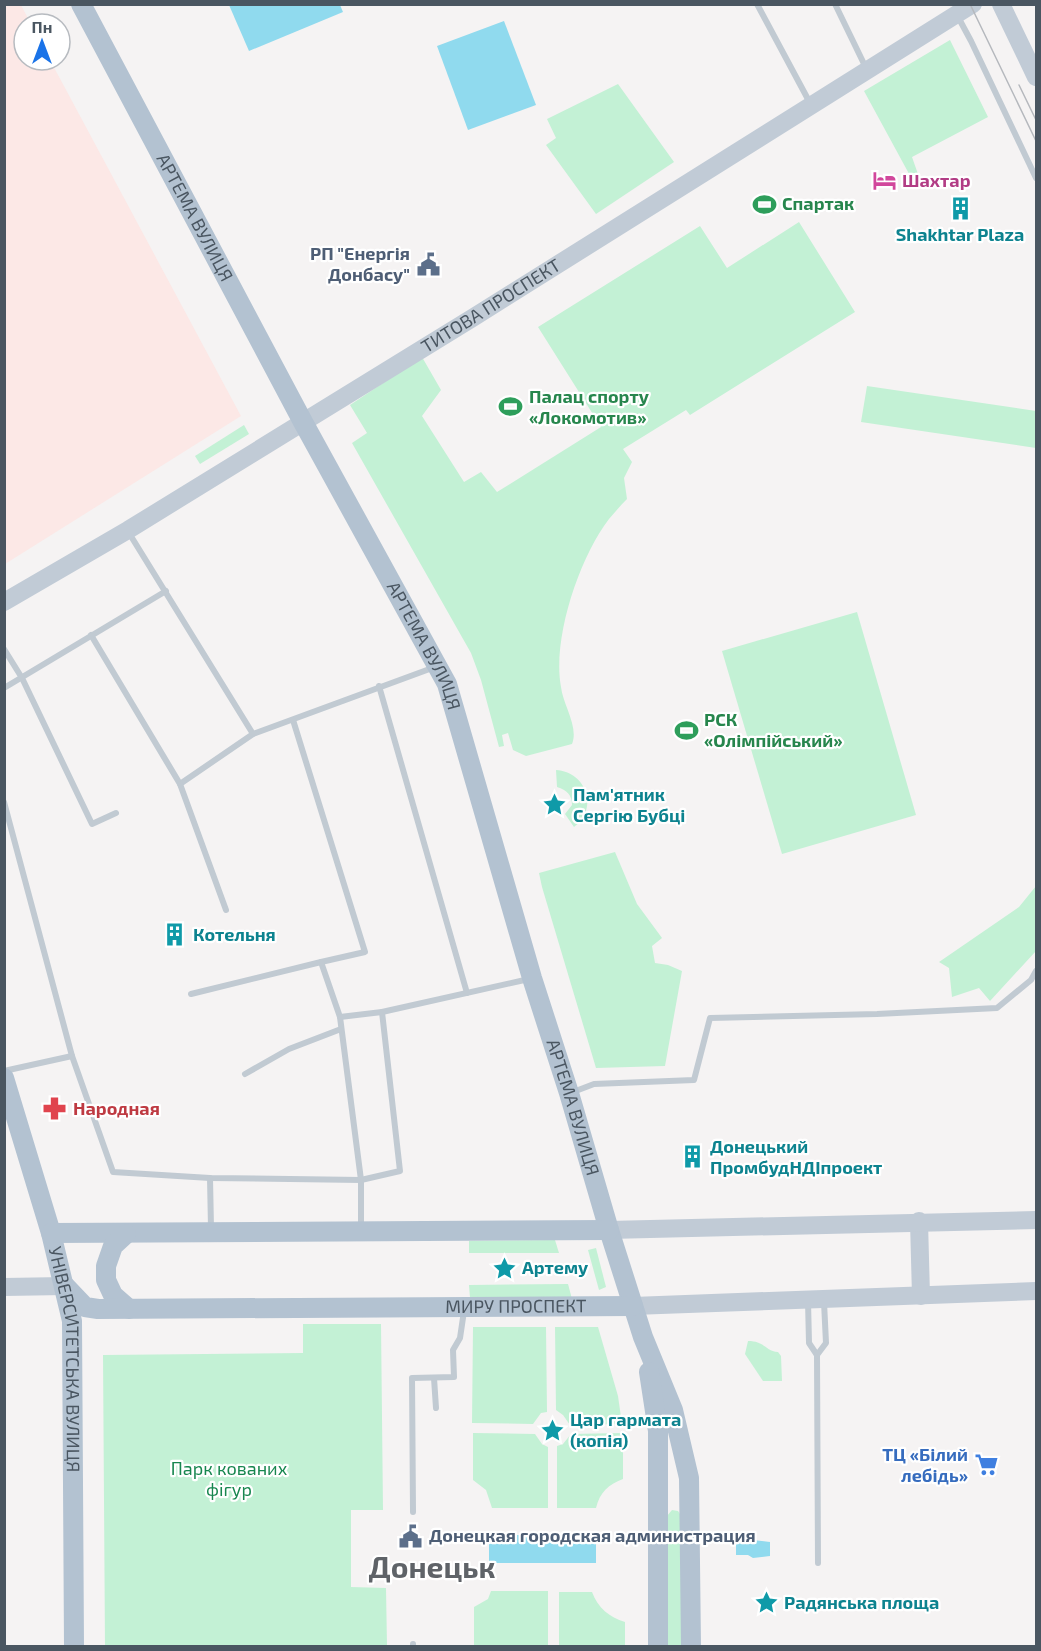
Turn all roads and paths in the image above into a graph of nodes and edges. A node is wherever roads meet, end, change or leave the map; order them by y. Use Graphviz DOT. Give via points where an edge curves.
graph roads {
  1 [pos="81,4"];
  2 [pos="835,4"];
  3 [pos="973,4"];
  4 [pos="1001,4"];
  5 [pos="760,5"];
  6 [pos="957,15"];
  7 [pos="868,71"];
  8 [pos="1036,77"];
  9 [pos="811,106"];
  10 [pos="1036,178"];
  11 [pos="303,422"];
  12 [pos="128,530"];
  13 [pos="166,591"];
  14 [pos="4,602"];
  15 [pos="91,635"];
  16 [pos="4,649"];
  17 [pos="438,665"];
  18 [pos="22,678"];
  19 [pos="379,686"];
  20 [pos="4,688"];
  21 [pos="293,720"];
  22 [pos="253,734"];
  23 [pos="180,784"];
  24 [pos="4,802"];
  25 [pos="116,813"];
  26 [pos="7,830"];
  27 [pos="226,910"];
  28 [pos="321,962"];
  29 [pos="1036,971"];
  30 [pos="532,978"];
  31 [pos="467,993"];
  32 [pos="191,994"];
  33 [pos="382,1012"];
  34 [pos="340,1017"];
  35 [pos="341,1029"];
  36 [pos="72,1056"];
  37 [pos="4,1071"];
  38 [pos="245,1074"];
  39 [pos="4,1078"];
  40 [pos="569,1093"];
  41 [pos="210,1178"];
  42 [pos="361,1180"];
  43 [pos="1036,1220"];
  44 [pos="919,1221"];
  45 [pos="609,1230"];
  46 [pos="361,1232"];
  47 [pos="51,1233"];
  48 [pos="212,1233"];
  49 [pos="126,1234"];
  50 [pos="65,1286"];
  51 [pos="4,1287"];
  52 [pos="1036,1291"];
  53 [pos="921,1296"];
  54 [pos="816,1300"];
  55 [pos="633,1306"];
  56 [pos="465,1307"];
  57 [pos="129,1309"];
  58 [pos="643,1337"];
  59 [pos="817,1355"];
  60 [pos="434,1378"];
  61 [pos="436,1408"];
  62 [pos="413,1512"];
  63 [pos="658,1526"];
  64 [pos="690,1526"];
  65 [pos="818,1563"];
  66 [pos="74,1647"];
  67 [pos="658,1647"];
  68 [pos="691,1647"];
  1 -- 11 [label="main road, АРТЕМА ВУЛИЦЯ"];
  2 -- 7 [label="lane"];
  3 -- 6 [label="street, ТИТОВА ПРОСПЕКТ"];
  4 -- 8 [label="street"];
  5 -- 9 [label="lane"];
  6 -- 7 [label="street, ТИТОВА ПРОСПЕКТ"];
  6 -- 10 [label="lane"];
  7 -- 9 [label="street, ТИТОВА ПРОСПЕКТ"];
  9 -- 11 [label="street, ТИТОВА ПРОСПЕКТ"];
  11 -- 12 [label="street, ТИТОВА ПРОСПЕКТ"];
  11 -- 17 [label="main road, АРТЕМА ВУЛИЦЯ"];
  12 -- 13 [label="lane"];
  12 -- 14 [label="street, ТИТОВА ПРОСПЕКТ"];
  13 -- 15 [label="lane"];
  13 -- 22 [label="lane"];
  15 -- 18 [label="lane"];
  15 -- 23 [label="lane"];
  16 -- 18 [label="lane"];
  17 -- 19 [label="lane"];
  17 -- 30 [label="main road, АРТЕМА ВУЛИЦЯ" via="447,684"];
  18 -- 20 [label="lane"];
  18 -- 25 [label="lane" via="92,824"];
  19 -- 21 [label="lane"];
  19 -- 31 [label="lane"];
  21 -- 22 [label="lane"];
  21 -- 28 [label="lane" via="365,952"];
  22 -- 23 [label="lane"];
  23 -- 27 [label="lane"];
  24 -- 26 [label="lane"];
  26 -- 36 [label="lane"];
  28 -- 32 [label="lane"];
  28 -- 34 [label="lane"];
  29 -- 40 [label="lane" via="1031,980 997,1008 710,1018 694,1080 594,1084"];
  30 -- 31 [label="lane"];
  30 -- 40 [label="main road, АРТЕМА ВУЛИЦЯ"];
  31 -- 33 [label="lane"];
  33 -- 34 [label="lane"];
  33 -- 42 [label="lane" via="400,1171"];
  34 -- 35 [label="lane"];
  35 -- 38 [label="lane" via="289,1049"];
  35 -- 42 [label="lane"];
  36 -- 37 [label="lane"];
  36 -- 41 [label="lane" via="113,1172"];
  39 -- 47 [label="main road, УНІВЕРСИТЕТСЬКА ВУЛИЦЯ"];
  40 -- 45 [label="main road, АРТЕМА ВУЛИЦЯ"];
  41 -- 42 [label="lane"];
  41 -- 48 [label="lane"];
  42 -- 46 [label="lane"];
  43 -- 44 [label="street"];
  44 -- 45 [label="street"];
  44 -- 53 [label="street"];
  45 -- 46 [label="main road"];
  45 -- 55 [label="main road, АРТЕМА ВУЛИЦЯ"];
  46 -- 48 [label="main road"];
  47 -- 49 [label="main road"];
  47 -- 50 [label="main road, УНІВЕРСИТЕТСЬКА ВУЛИЦЯ"];
  48 -- 49 [label="main road"];
  49 -- 57 [label="main road" via="112,1246 106,1280 113,1295"];
  50 -- 51 [label="street"];
  50 -- 57 [label="main road, МИРУ ПРОСПЕКТ" via="85,1307"];
  50 -- 66 [label="main road, УНІВЕРСИТЕТСЬКА ВУЛИЦЯ" via="72,1322"];
  52 -- 53 [label="street, МИРУ ПРОСПЕКТ"];
  53 -- 54 [label="street, МИРУ ПРОСПЕКТ"];
  54 -- 55 [label="street, МИРУ ПРОСПЕКТ"];
  54 -- 59 [label="lane" via="809,1343"];
  54 -- 59 [label="lane" via="826,1343"];
  55 -- 56 [label="main road, МИРУ ПРОСПЕКТ"];
  55 -- 58 [label="main road, АРТЕМА ВУЛИЦЯ"];
  56 -- 57 [label="main road, МИРУ ПРОСПЕКТ"];
  56 -- 60 [label="lane" via="460,1338 453,1350 454,1377"];
  58 -- 63 [label="main road, АРТЕМА ВУЛИЦЯ" via="658,1431"];
  58 -- 64 [label="main road, АРТЕМА ВУЛИЦЯ" via="673,1410 685,1458"];
  59 -- 65 [label="lane"];
  60 -- 61 [label="lane"];
  60 -- 62 [label="lane" via="412,1378"];
  63 -- 64 [label="main road" via="662,1508 677,1502 685,1507"];
  63 -- 67 [label="main road, АРТЕМА ВУЛИЦЯ"];
  64 -- 68 [label="main road, АРТЕМА ВУЛИЦЯ"];
}
